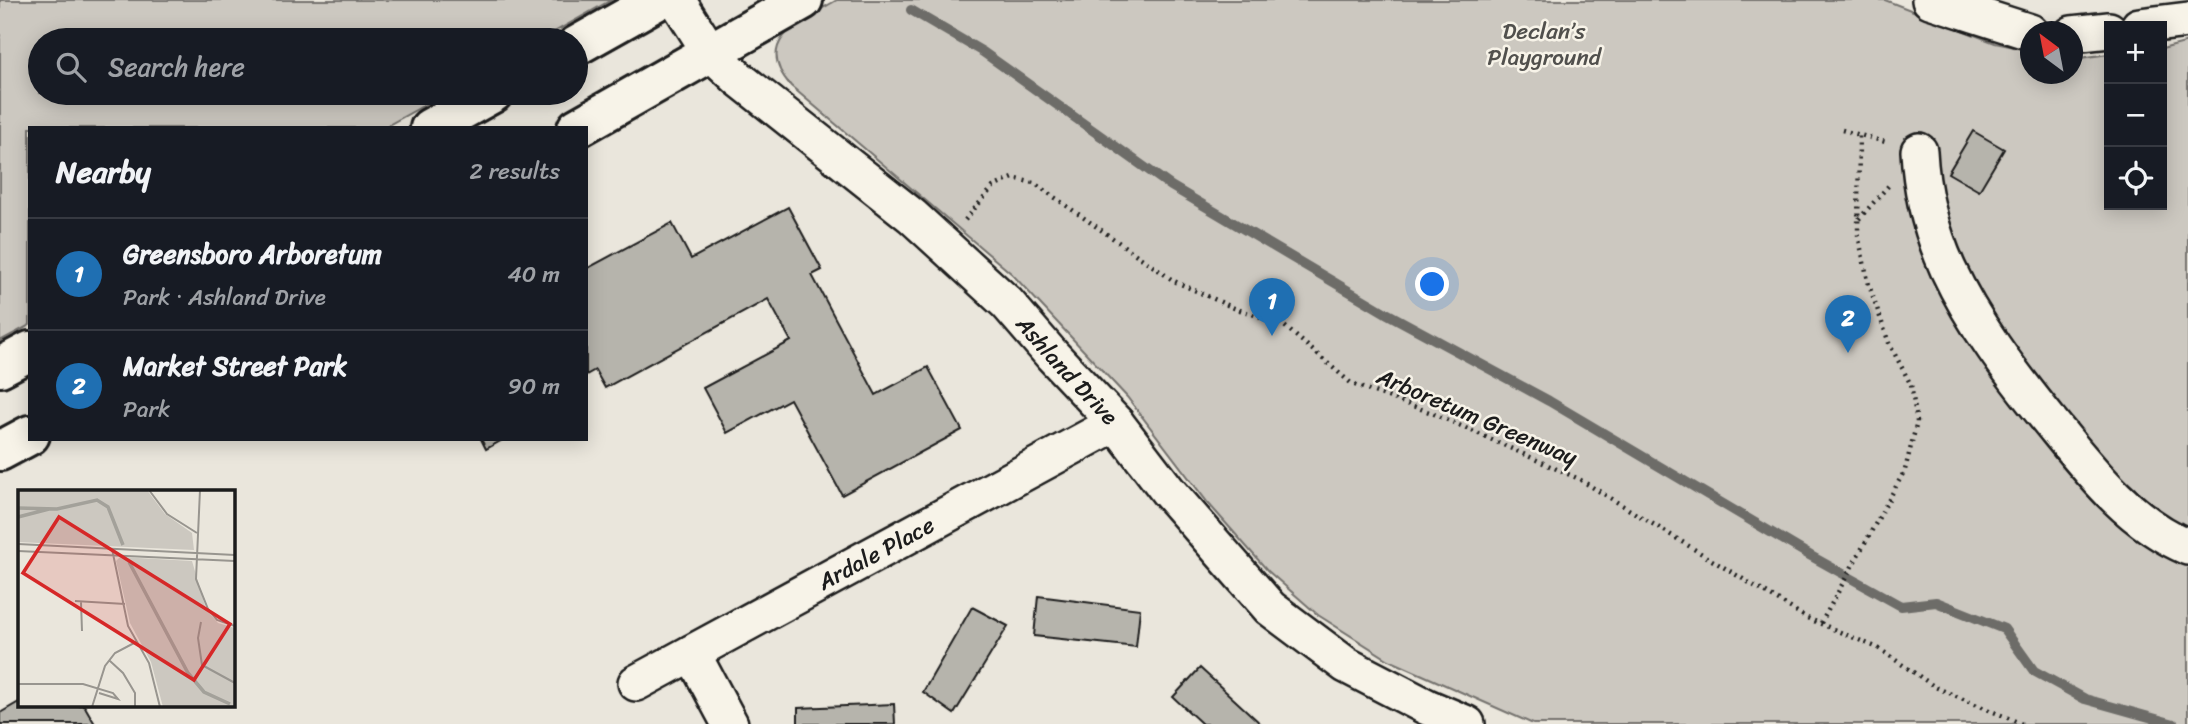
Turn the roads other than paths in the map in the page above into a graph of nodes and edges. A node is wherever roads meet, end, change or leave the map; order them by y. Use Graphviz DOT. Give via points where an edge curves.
graph roads {
  1 [pos="659,0"];
  2 [pos="677,0"];
  3 [pos="803,0"];
  4 [pos="1930,0"];
  5 [pos="2188,20"];
  6 [pos="2167,23"];
  7 [pos="2020,29"];
  8 [pos="2104,31"];
  9 [pos="2083,33"];
  10 [pos="588,39"];
  11 [pos="710,52"];
  12 [pos="471,105"];
  13 [pos="434,126"];
  14 [pos="580,126"];
  15 [pos="1919,151"];
  16 [pos="28,352"];
  17 [pos="0,368"];
  18 [pos="1116,423"];
  19 [pos="28,436"];
  20 [pos="0,451"];
  21 [pos="2188,547"];
  22 [pos="692,653"];
  23 [pos="636,683"];
  24 [pos="1422,715"];
  25 [pos="730,724"];
  26 [pos="1466,724"];
  1 -- 10 [label="main road"];
  2 -- 11 [label="street, Ashland Drive"];
  3 -- 11 [label="main road"];
  4 -- 7 [label="street"];
  5 -- 6 [label="street"];
  8 -- 9 [label="street"];
  11 -- 14 [label="main road"];
  11 -- 18 [label="street, Ashland Drive" via="945,246 1007,303"];
  12 -- 13 [label="main road"];
  15 -- 21 [label="street" via="1921,182 1948,269 2018,383 2083,464 2132,512"];
  16 -- 17 [label="main road"];
  18 -- 22 [label="street, Ardale Place"];
  18 -- 24 [label="street, Ashland Drive" via="1168,491 1270,608"];
  19 -- 20 [label="main road"];
  22 -- 23 [label="street, Ardale Place"];
  22 -- 25 [label="street"];
  24 -- 26 [label="street, Ashland Drive"];
}
